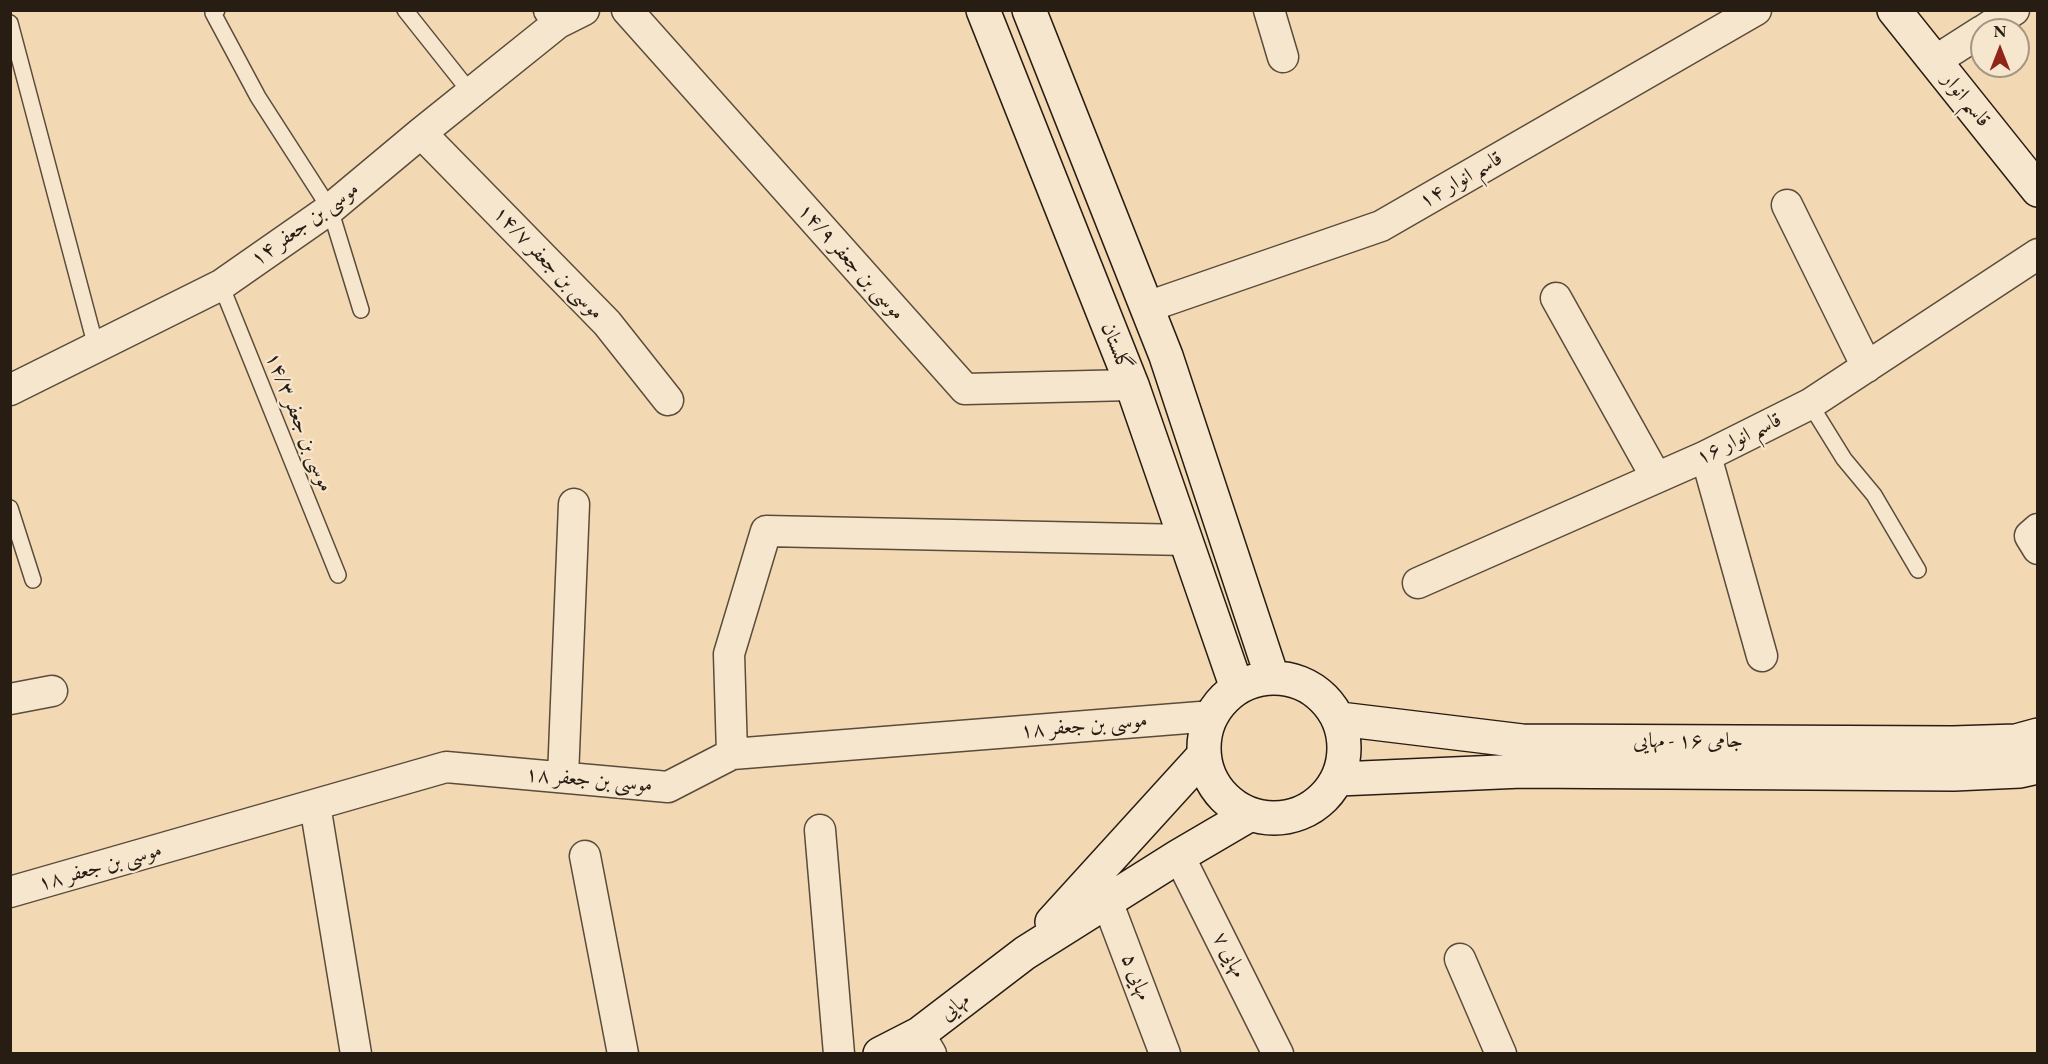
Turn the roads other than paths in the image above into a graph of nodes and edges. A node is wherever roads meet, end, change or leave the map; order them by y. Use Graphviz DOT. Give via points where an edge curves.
graph roads {
  1 [pos="217,10"];
  2 [pos="405,10"];
  3 [pos="627,10"];
  4 [pos="983,10"];
  5 [pos="1029,10"];
  6 [pos="1269,10"];
  7 [pos="1756,10"];
  8 [pos="1894,10"];
  9 [pos="564,15"];
  10 [pos="10,22"];
  11 [pos="1970,39"];
  12 [pos="1283,57"];
  13 [pos="1935,61"];
  14 [pos="471,93"];
  15 [pos="421,133"];
  16 [pos="2037,190"];
  17 [pos="1787,205"];
  18 [pos="330,209"];
  19 [pos="2037,254"];
  20 [pos="221,285"];
  21 [pos="1556,298"];
  22 [pos="1147,307"];
  23 [pos="361,310"];
  24 [pos="96,347"];
  25 [pos="1867,367"];
  26 [pos="1132,385"];
  27 [pos="10,390"];
  28 [pos="668,400"];
  29 [pos="1810,404"];
  30 [pos="1706,456"];
  31 [pos="1656,477"];
  32 [pos="574,504"];
  33 [pos="10,508"];
  34 [pos="2037,529"];
  35 [pos="1186,540"];
  36 [pos="2037,549"];
  37 [pos="1918,570"];
  38 [pos="338,575"];
  39 [pos="33,580"];
  40 [pos="1418,583"];
  41 [pos="1762,656"];
  42 [pos="1272,677"];
  43 [pos="1237,688"];
  44 [pos="52,691"];
  45 [pos="10,699"];
  46 [pos="1213,716"];
  47 [pos="1340,719"];
  48 [pos="2037,735"];
  49 [pos="732,754"];
  50 [pos="1204,755"];
  51 [pos="2037,767"];
  52 [pos="563,777"];
  53 [pos="1339,779"];
  54 [pos="315,805"];
  55 [pos="1249,814"];
  56 [pos="820,830"];
  57 [pos="585,856"];
  58 [pos="1179,856"];
  59 [pos="10,892"];
  60 [pos="1107,901"];
  61 [pos="1025,952"];
  62 [pos="1460,959"];
  63 [pos="925,1044"];
  64 [pos="356,1053"];
  65 [pos="623,1053"];
  66 [pos="839,1053"];
  67 [pos="880,1053"];
  68 [pos="1165,1053"];
  69 [pos="1278,1053"];
  70 [pos="1501,1053"];
  1 -- 18 [label="lane" via="213,13 258,97"];
  2 -- 14 [label="lane"];
  3 -- 26 [label="street, موسی بن جعفر ۱۴/۹" via="965,388"];
  4 -- 26 [label="street, گلستان"];
  5 -- 22 [label="street, گلستان"];
  6 -- 12 [label="street"];
  7 -- 22 [label="street, قاسم انوار ۱۴" via="1381,226"];
  8 -- 13 [label="street, قاسم انوار"];
  9 -- 14 [label="street, موسی بن جعفر ۱۴"];
  10 -- 24 [label="lane"];
  11 -- 13 [label="street"];
  13 -- 16 [label="street, قاسم انوار"];
  14 -- 15 [label="street, موسی بن جعفر ۱۴"];
  15 -- 18 [label="street, موسی بن جعفر ۱۴"];
  15 -- 28 [label="street, موسی بن جعفر ۱۴/۷" via="607,323"];
  17 -- 25 [label="street"];
  18 -- 20 [label="street, موسی بن جعفر ۱۴"];
  18 -- 23 [label="lane"];
  19 -- 25 [label="street, قاسم انوار ۱۶"];
  20 -- 24 [label="street, موسی بن جعفر ۱۴"];
  20 -- 38 [label="lane, موسی بن جعفر ۱۴/۳"];
  21 -- 31 [label="street"];
  22 -- 42 [label="street, گلستان"];
  24 -- 27 [label="street, موسی بن جعفر ۱۴"];
  25 -- 29 [label="street, قاسم انوار ۱۶"];
  26 -- 35 [label="street, گلستان"];
  29 -- 30 [label="street, قاسم انوار ۱۶"];
  29 -- 37 [label="lane" via="1844,459 1874,495"];
  30 -- 31 [label="street, قاسم انوار ۱۶"];
  30 -- 41 [label="street"];
  31 -- 40 [label="street, قاسم انوار ۱۶"];
  32 -- 52 [label="street"];
  33 -- 39 [label="lane"];
  34 -- 36 [label="street" via="2030,536"];
  35 -- 43 [label="street, گلستان"];
  35 -- 49 [label="street" via="766,531 729,654"];
  42 -- 43 [label="street"];
  42 -- 47 [label="street" via="1299,682 1323,697"];
  43 -- 46 [label="street"];
  44 -- 45 [label="street"];
  46 -- 49 [label="street, موسی بن جعفر ۱۸"];
  46 -- 50 [label="street" via="1206,729"];
  47 -- 48 [label="street, جامی ۱۶ - مهایی" via="1522,741 1953,743 2016,741"];
  47 -- 53 [label="street" via="1346,749"];
  49 -- 52 [label="street, موسی بن جعفر ۱۸" via="668,787"];
  50 -- 55 [label="street" via="1211,780 1227,801"];
  50 -- 61 [label="street"];
  51 -- 53 [label="street, جامی ۱۶ - مهایی" via="1954,774 1522,771"];
  52 -- 54 [label="street, موسی بن جعفر ۱۸" via="446,767"];
  53 -- 55 [label="street" via="1316,806 1284,819"];
  54 -- 59 [label="street, موسی بن جعفر ۱۸"];
  54 -- 64 [label="street"];
  55 -- 58 [label="street"];
  56 -- 66 [label="street"];
  57 -- 65 [label="street"];
  58 -- 60 [label="street"];
  58 -- 69 [label="street, مهایی ۷"];
  60 -- 61 [label="street"];
  60 -- 68 [label="street, مهایی ۵"];
  61 -- 63 [label="street, مهایی"];
  62 -- 70 [label="street"];
  63 -- 67 [label="street, مهایی"];
}
